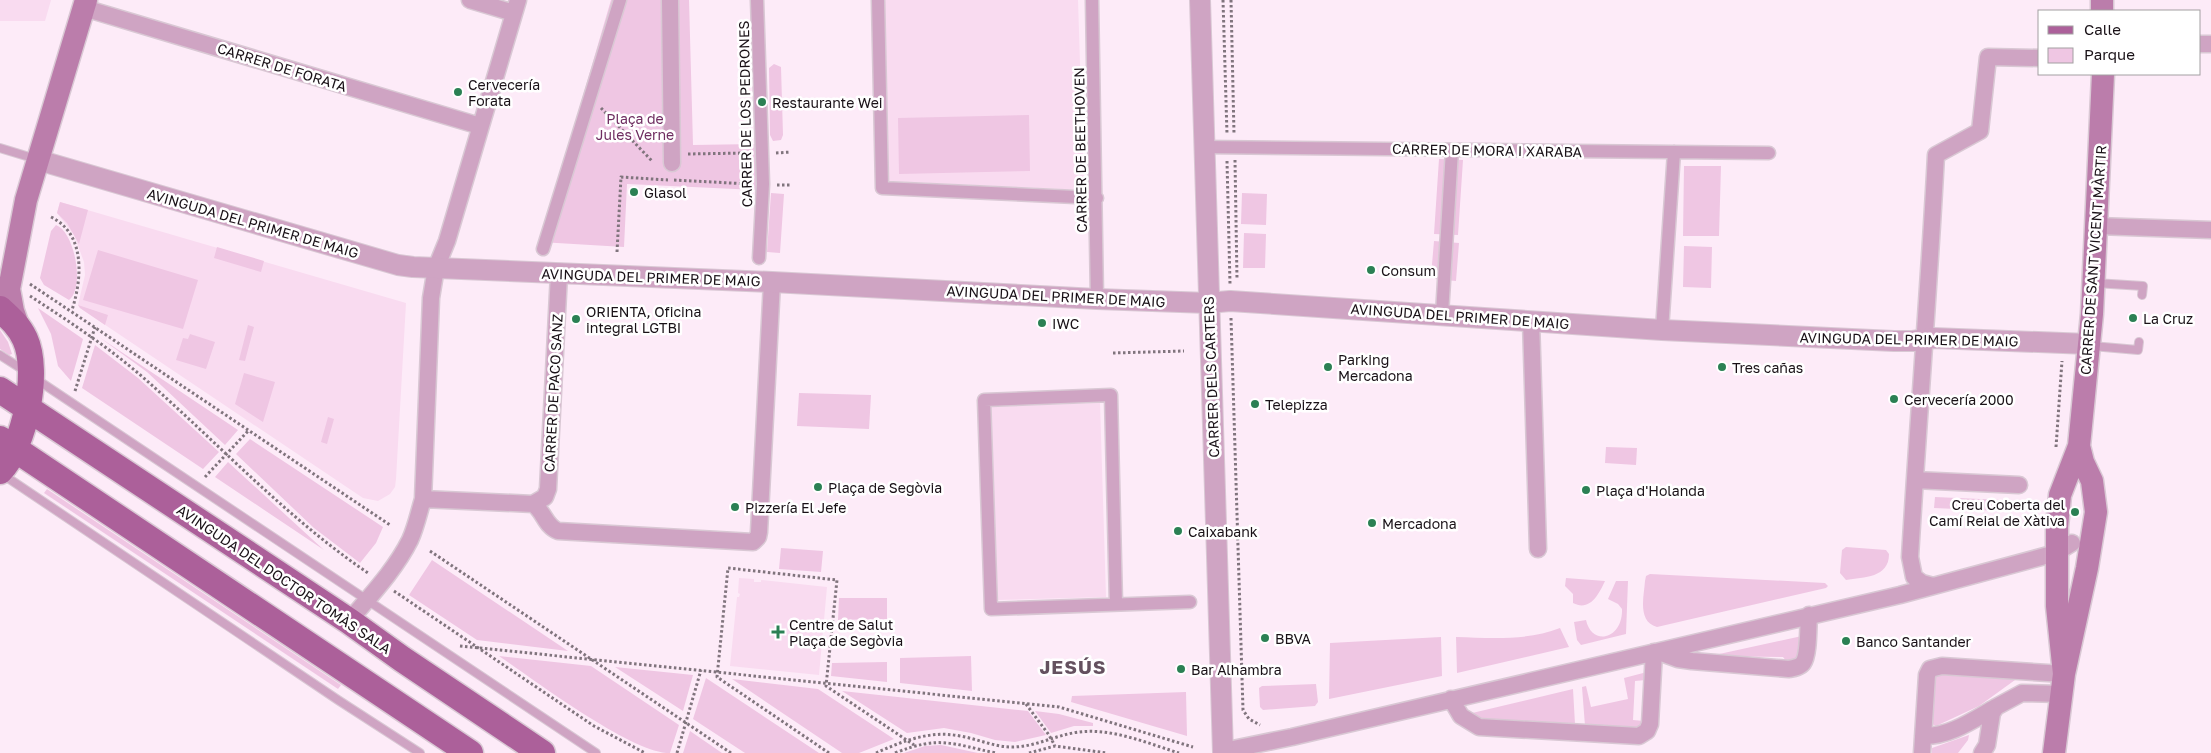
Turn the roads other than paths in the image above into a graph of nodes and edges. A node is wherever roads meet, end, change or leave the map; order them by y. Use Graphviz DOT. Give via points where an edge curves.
graph roads {
  1 [pos="470,0"];
  2 [pos="620,0"];
  3 [pos="670,0"];
  4 [pos="757,0"];
  5 [pos="878,0"];
  6 [pos="1092,0"];
  7 [pos="1200,0"];
  8 [pos="85,4"];
  9 [pos="516,6"];
  10 [pos="2038,58"];
  11 [pos="2103,75"];
  12 [pos="480,126"];
  13 [pos="1204,147"];
  14 [pos="0,148"];
  15 [pos="1452,150"];
  16 [pos="1674,152"];
  17 [pos="1769,153"];
  18 [pos="38,160"];
  19 [pos="672,163"];
  20 [pos="1096,198"];
  21 [pos="26,200"];
  22 [pos="2097,226"];
  23 [pos="2211,230"];
  24 [pos="543,249"];
  25 [pos="0,256"];
  26 [pos="759,258"];
  27 [pos="436,268"];
  28 [pos="559,274"];
  29 [pos="772,282"];
  30 [pos="2093,283"];
  31 [pos="2142,295"];
  32 [pos="1097,299"];
  33 [pos="1208,303"];
  34 [pos="0,309"];
  35 [pos="1442,314"];
  36 [pos="1531,321"];
  37 [pos="19,328"];
  38 [pos="1662,330"];
  39 [pos="1924,339"];
  40 [pos="2139,342"];
  41 [pos="2088,344"];
  42 [pos="0,355"];
  43 [pos="31,376"];
  44 [pos="0,390"];
  45 [pos="26,406"];
  46 [pos="8,444"];
  47 [pos="2079,446"];
  48 [pos="0,472"];
  49 [pos="1915,480"];
  50 [pos="2019,485"];
  51 [pos="2060,495"];
  52 [pos="2095,496"];
  53 [pos="423,499"];
  54 [pos="533,504"];
  55 [pos="2093,527"];
  56 [pos="2061,541"];
  57 [pos="1538,549"];
  58 [pos="1933,586"];
  59 [pos="366,601"];
  60 [pos="1190,602"];
  61 [pos="1116,604"];
  62 [pos="1809,615"];
  63 [pos="349,621"];
  64 [pos="1657,652"];
  65 [pos="2063,684"];
  66 [pos="1451,700"];
  67 [pos="1996,707"];
  68 [pos="1923,736"];
  69 [pos="1223,752"];
  70 [pos="420,753"];
  71 [pos="470,753"];
  72 [pos="542,753"];
  73 [pos="596,753"];
  74 [pos="1922,753"];
  75 [pos="1982,753"];
  76 [pos="2054,753"];
  1 -- 9 [label="street"];
  2 -- 24 [label="street"];
  3 -- 19 [label="street"];
  4 -- 26 [label="street, CARRER DE LOS PEDRONES" via="763,184"];
  5 -- 20 [label="street" via="882,188"];
  6 -- 20 [label="street, CARRER DE BEETHOVEN"];
  7 -- 13 [label="street, CARRER DELS CARTERS"];
  8 -- 12 [label="street, CARRER DE FORATA"];
  8 -- 18 [label="main road"];
  9 -- 12 [label="street"];
  10 -- 39 [label="street" via="1988,57 1980,131 1936,155"];
  11 -- 22 [label="main road, CARRER DE SANT VICENT MÀRTIR"];
  12 -- 27 [label="street" via="447,241"];
  13 -- 15 [label="street, CARRER DE MORA I XARABA"];
  13 -- 33 [label="street, CARRER DELS CARTERS"];
  14 -- 18 [label="lane"];
  15 -- 16 [label="street, CARRER DE MORA I XARABA"];
  15 -- 35 [label="street"];
  16 -- 17 [label="street, CARRER DE MORA I XARABA"];
  16 -- 38 [label="street"];
  18 -- 21 [label="main road"];
  18 -- 27 [label="street, AVINGUDA DEL PRIMER DE MAIG" via="398,265"];
  20 -- 32 [label="street, CARRER DE BEETHOVEN"];
  21 -- 25 [label="main road"];
  21 -- 37 [label="main road" via="20,283 10,299"];
  22 -- 23 [label="street"];
  22 -- 30 [label="main road, CARRER DE SANT VICENT MÀRTIR"];
  27 -- 28 [label="street, AVINGUDA DEL PRIMER DE MAIG"];
  27 -- 53 [label="street" via="431,298"];
  28 -- 29 [label="street, AVINGUDA DEL PRIMER DE MAIG"];
  28 -- 54 [label="street, CARRER DE PACO SANZ" via="548,489 545,497"];
  29 -- 32 [label="street, AVINGUDA DEL PRIMER DE MAIG"];
  29 -- 54 [label="street" via="758,538 744,542 558,532 551,528"];
  30 -- 31 [label="lane" via="2142,286"];
  30 -- 41 [label="main road, CARRER DE SANT VICENT MÀRTIR"];
  32 -- 33 [label="street, AVINGUDA DEL PRIMER DE MAIG"];
  33 -- 35 [label="street, AVINGUDA DEL PRIMER DE MAIG" via="1230,301"];
  33 -- 69 [label="street, CARRER DELS CARTERS"];
  34 -- 37 [label="main road"];
  35 -- 36 [label="street, AVINGUDA DEL PRIMER DE MAIG"];
  36 -- 38 [label="street, AVINGUDA DEL PRIMER DE MAIG"];
  36 -- 57 [label="street"];
  37 -- 43 [label="main road" via="26,340"];
  38 -- 39 [label="street, AVINGUDA DEL PRIMER DE MAIG" via="1904,342"];
  39 -- 41 [label="street, AVINGUDA DEL PRIMER DE MAIG"];
  39 -- 49 [label="street"];
  40 -- 41 [label="lane" via="2138,350 2098,348"];
  41 -- 47 [label="main road, CARRER DE SANT VICENT MÀRTIR"];
  42 -- 43 [label="lane"];
  43 -- 45 [label="main road"];
  43 -- 59 [label="lane"];
  44 -- 45 [label="main road, AVINGUDA DEL DOCTOR TOMÀS SALA"];
  45 -- 46 [label="main road"];
  45 -- 63 [label="main road, AVINGUDA DEL DOCTOR TOMÀS SALA"];
  46 -- 48 [label="main road"];
  46 -- 71 [label="main road"];
  47 -- 51 [label="main road, CARRER DE SANT VICENT MÀRTIR"];
  47 -- 52 [label="main road, CARRER DE SANT VICENT MÀRTIR"];
  48 -- 70 [label="lane"];
  49 -- 50 [label="street"];
  49 -- 58 [label="street" via="1911,570 1922,583"];
  51 -- 52 [label="main road" via="2066,487 2078,481 2090,487"];
  51 -- 56 [label="main road, CARRER DE SANT VICENT MÀRTIR"];
  52 -- 55 [label="main road, CARRER DE SANT VICENT MÀRTIR"];
  53 -- 54 [label="street"];
  53 -- 59 [label="street" via="403,553"];
  55 -- 56 [label="main road" via="2084,538"];
  55 -- 65 [label="main road, CARRER DE SANT VICENT MÀRTIR"];
  56 -- 58 [label="street"];
  56 -- 65 [label="main road, CARRER DE SANT VICENT MÀRTIR" via="2058,628"];
  58 -- 62 [label="street"];
  59 -- 63 [label="street"];
  59 -- 73 [label="lane"];
  60 -- 61 [label="street"];
  61 -- 61 [label="street" via="1111,395 984,400 991,609"];
  62 -- 64 [label="street"];
  62 -- 64 [label="street" via="1806,655 1799,667 1692,662"];
  63 -- 72 [label="main road, AVINGUDA DEL DOCTOR TOMÀS SALA"];
  64 -- 66 [label="street"];
  64 -- 66 [label="street" via="1650,724 1640,736 1479,727 1461,716"];
  65 -- 67 [label="street" via="2022,693"];
  65 -- 68 [label="street" via="1936,667 1930,669"];
  65 -- 76 [label="main road, CARRER DE SANT VICENT MÀRTIR"];
  66 -- 69 [label="street"];
  67 -- 68 [label="street" via="1956,729"];
  67 -- 75 [label="street"];
  68 -- 74 [label="street"];
}
